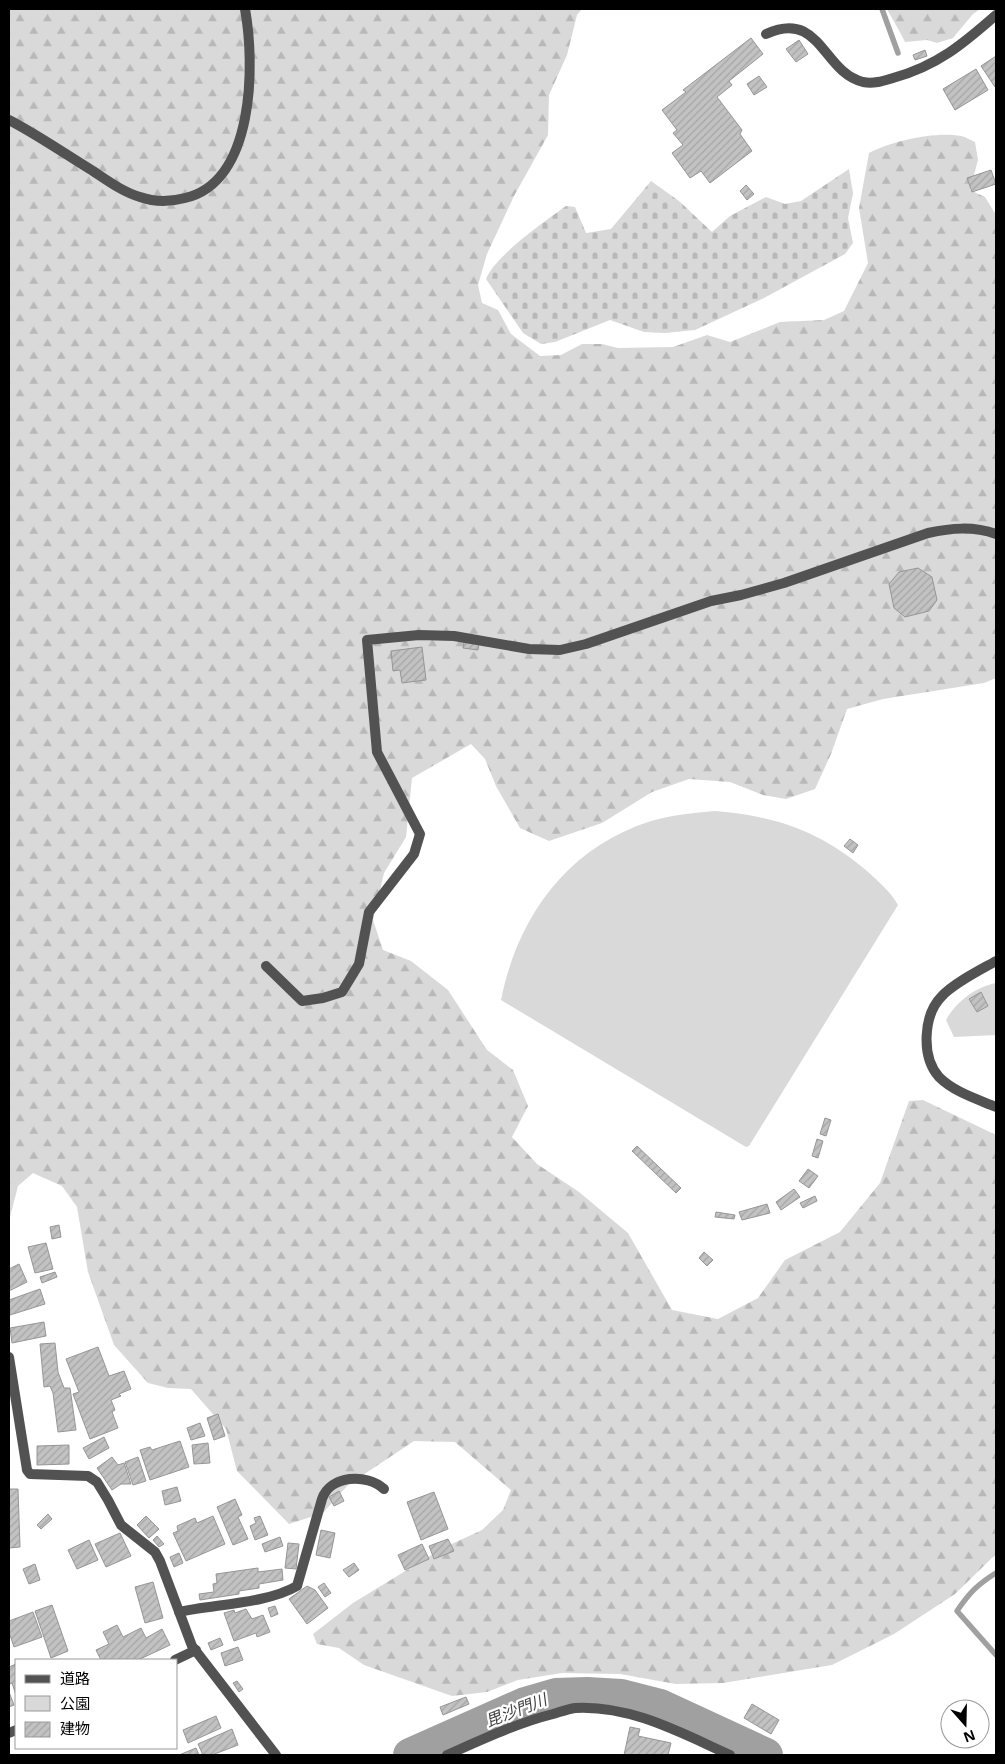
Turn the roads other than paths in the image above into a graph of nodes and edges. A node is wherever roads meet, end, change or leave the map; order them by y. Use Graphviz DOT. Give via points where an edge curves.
graph roads {
  1 [pos="244,9"];
  2 [pos="996,15"];
  3 [pos="766,34"];
  4 [pos="9,120"];
  5 [pos="996,534"];
  6 [pos="996,961"];
  7 [pos="266,966"];
  8 [pos="996,1107"];
  9 [pos="9,1358"];
  10 [pos="384,1489"];
  11 [pos="179,1612"];
  12 [pos="196,1650"];
  13 [pos="177,1659"];
  14 [pos="276,1755"];
  15 [pos="447,1755"];
  16 [pos="730,1755"];
  1 -- 4 [label="street" via="248,28 249,84 242,135 231,161 215,181 196,196 170,202 140,197"];
  2 -- 3 [label="street" via="940,60 876,83 851,77 810,35 794,27"];
  5 -- 7 [label="street" via="960,528 928,533 784,583 711,601 560,650 529,649 454,636 367,640 377,752 420,834 414,854 369,912 359,964 342,992 302,1001"];
  6 -- 8 [label="street" via="941,996 926,1029 931,1065 940,1077 962,1092"];
  9 -- 11 [label="street" via="27,1470 30,1474 88,1476 97,1482 121,1525 155,1552"];
  10 -- 11 [label="street" via="367,1479 345,1480 329,1486 324,1492 297,1586 256,1599"];
  11 -- 12 [label="street"];
  12 -- 13 [label="street"];
  12 -- 14 [label="street"];
  15 -- 16 [label="street" via="535,1718 574,1708 628,1713 664,1725"];
}
